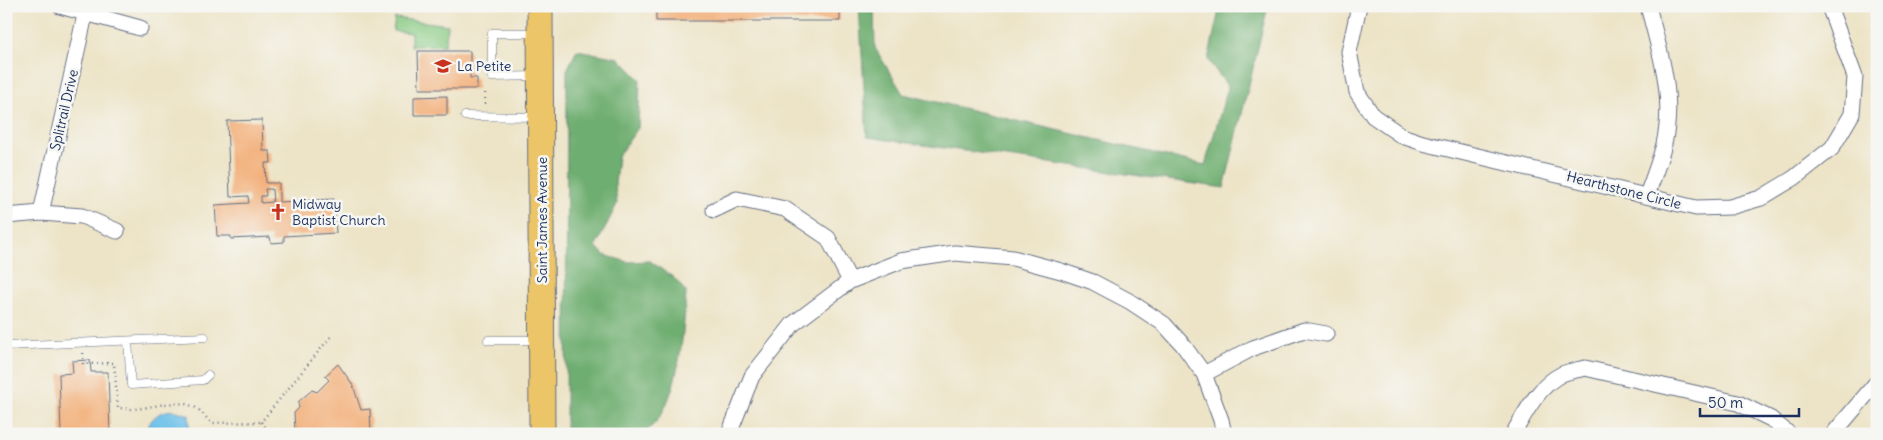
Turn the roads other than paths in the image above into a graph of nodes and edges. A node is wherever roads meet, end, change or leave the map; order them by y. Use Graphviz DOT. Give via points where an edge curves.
graph roads {
  1 [pos="60,6"];
  2 [pos="540,6"];
  3 [pos="1360,6"];
  4 [pos="1648,6"];
  5 [pos="1829,6"];
  6 [pos="87,9"];
  7 [pos="140,28"];
  8 [pos="540,33"];
  9 [pos="541,76"];
  10 [pos="466,116"];
  11 [pos="541,118"];
  12 [pos="1647,195"];
  13 [pos="714,210"];
  14 [pos="41,213"];
  15 [pos="6,216"];
  16 [pos="117,231"];
  17 [pos="850,281"];
  18 [pos="1326,334"];
  19 [pos="205,337"];
  20 [pos="128,340"];
  21 [pos="488,340"];
  22 [pos="542,340"];
  23 [pos="6,346"];
  24 [pos="208,374"];
  25 [pos="1204,374"];
  26 [pos="1877,382"];
  27 [pos="542,434"];
  28 [pos="729,434"];
  29 [pos="1224,434"];
  30 [pos="1513,434"];
  31 [pos="1789,434"];
  32 [pos="1833,434"];
  1 -- 6 [label="street"];
  2 -- 8 [label="main road, Saint James Avenue"];
  3 -- 12 [label="street, Hearthstone Circle" via="1349,52 1357,92 1373,116 1402,136"];
  4 -- 12 [label="street" via="1666,74 1668,112 1664,144"];
  5 -- 12 [label="street, Hearthstone Circle" via="1855,77 1852,114 1832,148 1794,178 1761,198 1730,207 1696,208"];
  6 -- 7 [label="street"];
  6 -- 14 [label="street, Splitrail Drive"];
  8 -- 9 [label="main road, Saint James Avenue"];
  8 -- 9 [label="lane" via="492,34 492,77"];
  9 -- 11 [label="main road, Saint James Avenue"];
  10 -- 11 [label="lane"];
  11 -- 22 [label="main road, Saint James Avenue"];
  13 -- 17 [label="street" via="737,199 786,209 828,238"];
  14 -- 15 [label="street"];
  14 -- 16 [label="street" via="82,216"];
  17 -- 25 [label="street" via="901,261 955,253 1013,258 1092,282 1129,301 1164,324"];
  17 -- 28 [label="street" via="792,324 752,376"];
  18 -- 25 [label="street" via="1304,330 1253,348"];
  19 -- 20 [label="lane"];
  20 -- 23 [label="lane"];
  20 -- 24 [label="lane" via="131,385 204,380"];
  21 -- 22 [label="lane"];
  22 -- 27 [label="main road, Saint James Avenue"];
  25 -- 29 [label="street"];
  26 -- 32 [label="street"];
  30 -- 31 [label="street" via="1533,401 1548,384 1563,374 1585,368 1738,403 1771,419"];
}
